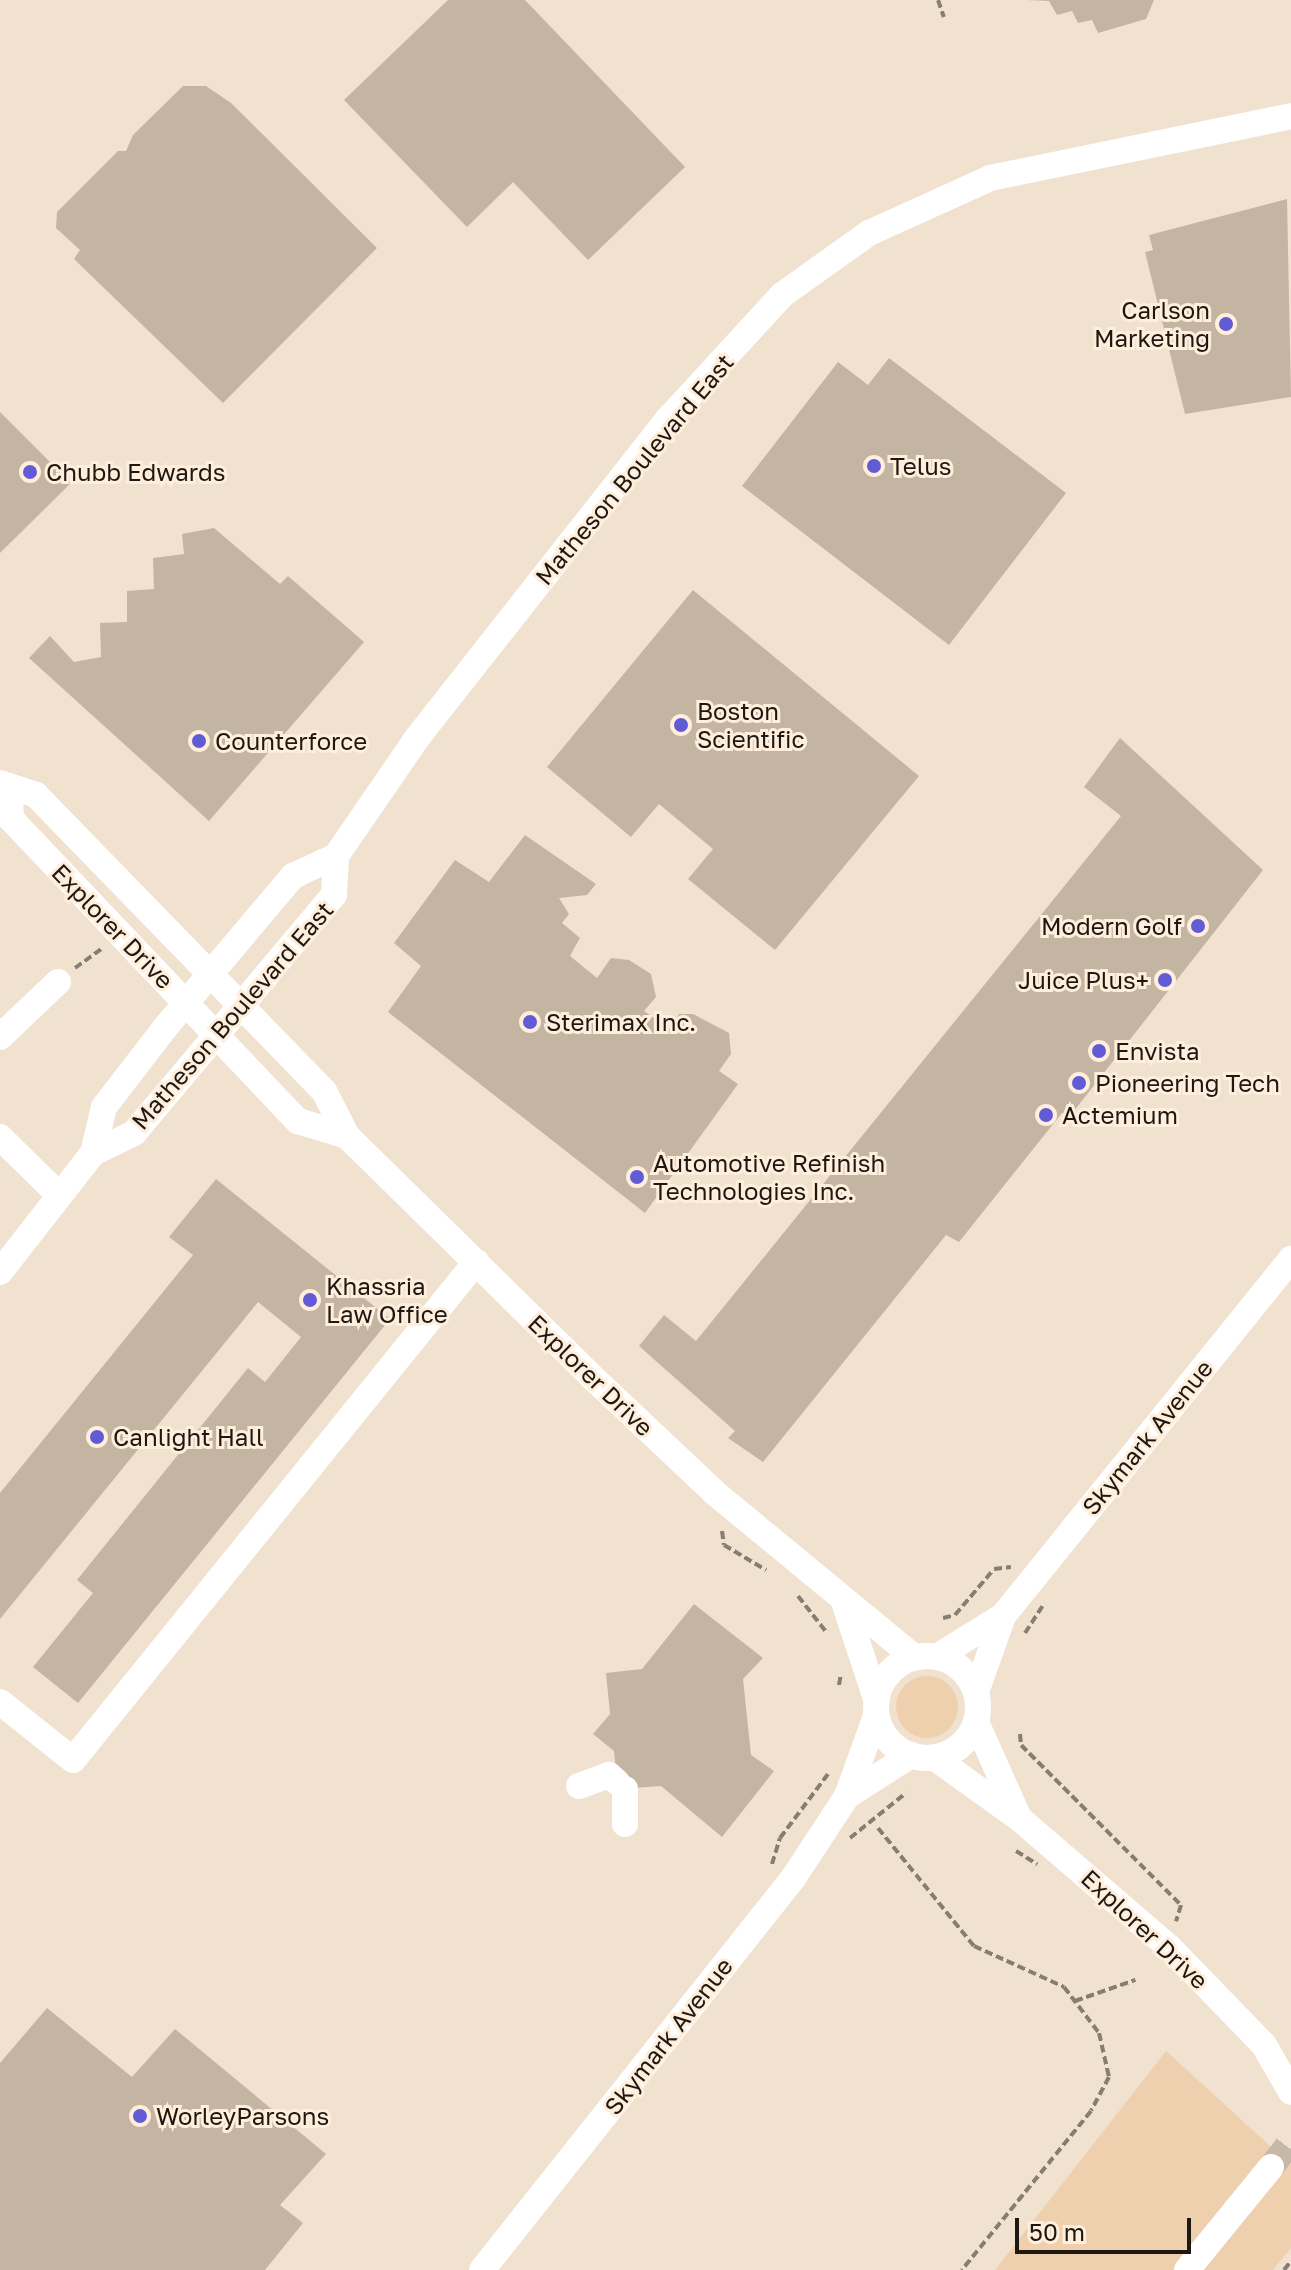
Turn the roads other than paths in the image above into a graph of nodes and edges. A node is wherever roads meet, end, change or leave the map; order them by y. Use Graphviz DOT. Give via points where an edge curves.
graph roads {
  1 [pos="1291,116"];
  2 [pos="5,788"];
  3 [pos="336,856"];
  4 [pos="212,975"];
  5 [pos="58,982"];
  6 [pos="242,1003"];
  7 [pos="187,1004"];
  8 [pos="215,1033"];
  9 [pos="0,1037"];
  10 [pos="347,1136"];
  11 [pos="0,1137"];
  12 [pos="93,1153"];
  13 [pos="59,1195"];
  14 [pos="1291,1259"];
  15 [pos="476,1262"];
  16 [pos="0,1272"];
  17 [pos="845,1605"];
  18 [pos="1003,1616"];
  19 [pos="926,1656"];
  20 [pos="976,1692"];
  21 [pos="0,1702"];
  22 [pos="876,1707"];
  23 [pos="976,1722"];
  24 [pos="923,1757"];
  25 [pos="579,1786"];
  26 [pos="847,1796"];
  27 [pos="1020,1819"];
  28 [pos="625,1824"];
  29 [pos="1264,2045"];
  30 [pos="1291,2050"];
  31 [pos="1291,2092"];
  32 [pos="1271,2167"];
  33 [pos="482,2270"];
  34 [pos="1187,2270"];
  1 -- 3 [label="street, Matheson Boulevard East" via="990,178 930,201 826,260 782,295 670,417 417,738"];
  2 -- 4 [label="street, Explorer Drive" via="36,795"];
  2 -- 7 [label="street, Explorer Drive" via="11,819"];
  3 -- 4 [label="street, Matheson Boulevard East" via="293,876"];
  3 -- 6 [label="street, Matheson Boulevard East" via="334,895"];
  4 -- 6 [label="street, Explorer Drive"];
  4 -- 7 [label="street, Matheson Boulevard East"];
  5 -- 9 [label="street"];
  6 -- 8 [label="street, Matheson Boulevard East"];
  6 -- 10 [label="street, Explorer Drive" via="324,1091"];
  7 -- 8 [label="street, Explorer Drive"];
  7 -- 12 [label="street, Matheson Boulevard East" via="104,1107"];
  8 -- 10 [label="street, Explorer Drive" via="298,1121"];
  8 -- 12 [label="street, Matheson Boulevard East" via="134,1133"];
  10 -- 15 [label="street, Explorer Drive"];
  11 -- 13 [label="street"];
  12 -- 13 [label="street, Matheson Boulevard East"];
  13 -- 16 [label="street, Matheson Boulevard East"];
  14 -- 18 [label="street, Skymark Avenue"];
  15 -- 17 [label="street, Explorer Drive" via="715,1493"];
  15 -- 21 [label="street" via="73,1760"];
  17 -- 19 [label="street, Explorer Drive"];
  17 -- 22 [label="street"];
  18 -- 19 [label="street, Skymark Avenue"];
  18 -- 20 [label="street, Skymark Avenue"];
  19 -- 20 [label="street" via="962,1670"];
  19 -- 22 [label="street" via="888,1674"];
  20 -- 23 [label="street"];
  22 -- 24 [label="street" via="888,1740"];
  22 -- 26 [label="street, Skymark Avenue"];
  23 -- 24 [label="street" via="962,1744"];
  23 -- 27 [label="street, Explorer Drive"];
  24 -- 26 [label="street, Skymark Avenue"];
  24 -- 27 [label="street, Explorer Drive"];
  25 -- 28 [label="street" via="609,1775 621,1785"];
  26 -- 33 [label="street, Skymark Avenue" via="794,1877"];
  27 -- 29 [label="street, Explorer Drive" via="1169,1947"];
  29 -- 30 [label="street"];
  29 -- 31 [label="street, Explorer Drive"];
  32 -- 34 [label="street"];
}
